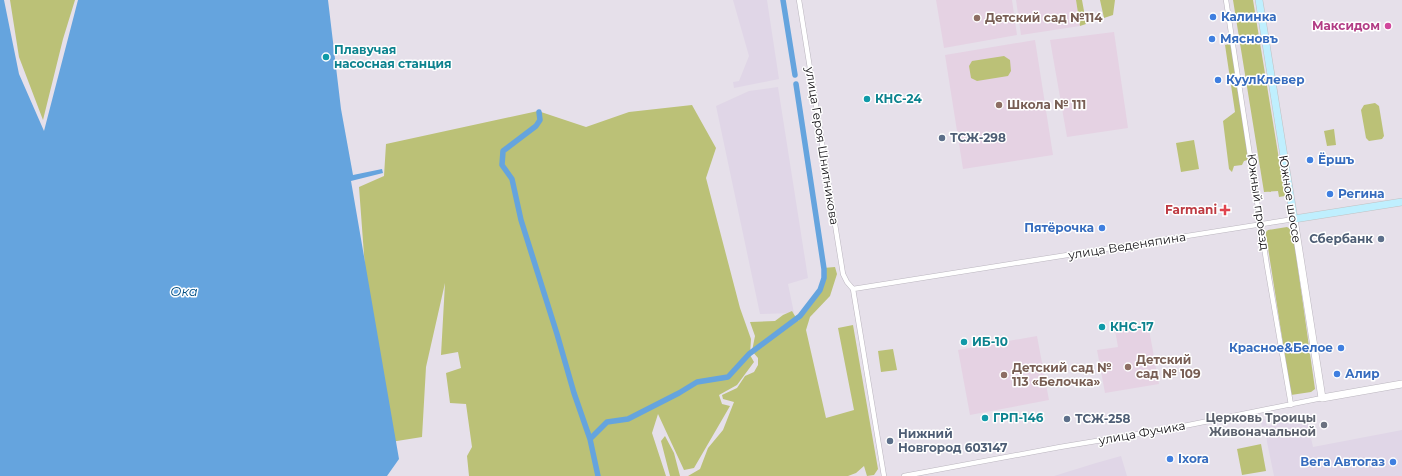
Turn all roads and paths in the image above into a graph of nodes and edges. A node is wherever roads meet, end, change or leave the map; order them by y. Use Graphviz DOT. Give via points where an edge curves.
graph roads {
  1 [pos="799,0"];
  2 [pos="1226,0"];
  3 [pos="1258,0"];
  4 [pos="1402,202"];
  5 [pos="1294,219"];
  6 [pos="1261,224"];
  7 [pos="853,289"];
  8 [pos="1402,384"];
  9 [pos="1322,398"];
  10 [pos="1291,405"];
  11 [pos="884,476"];
  12 [pos="904,476"];
  1 -- 7 [label="street, улица Героя Шнитникова" via="843,274"];
  2 -- 6 [label="street, Южный проезд"];
  3 -- 5 [label="main road, Южное шоссе"];
  4 -- 5 [label="main road, улица Веденяпина"];
  5 -- 6 [label="street, улица Веденяпина"];
  5 -- 9 [label="street, Южное шоссе"];
  6 -- 7 [label="street, улица Веденяпина"];
  6 -- 10 [label="street, Южный проезд"];
  7 -- 11 [label="street"];
  8 -- 9 [label="street, улица Фучика"];
  9 -- 10 [label="street, улица Фучика"];
  10 -- 12 [label="street, улица Фучика"];
}
